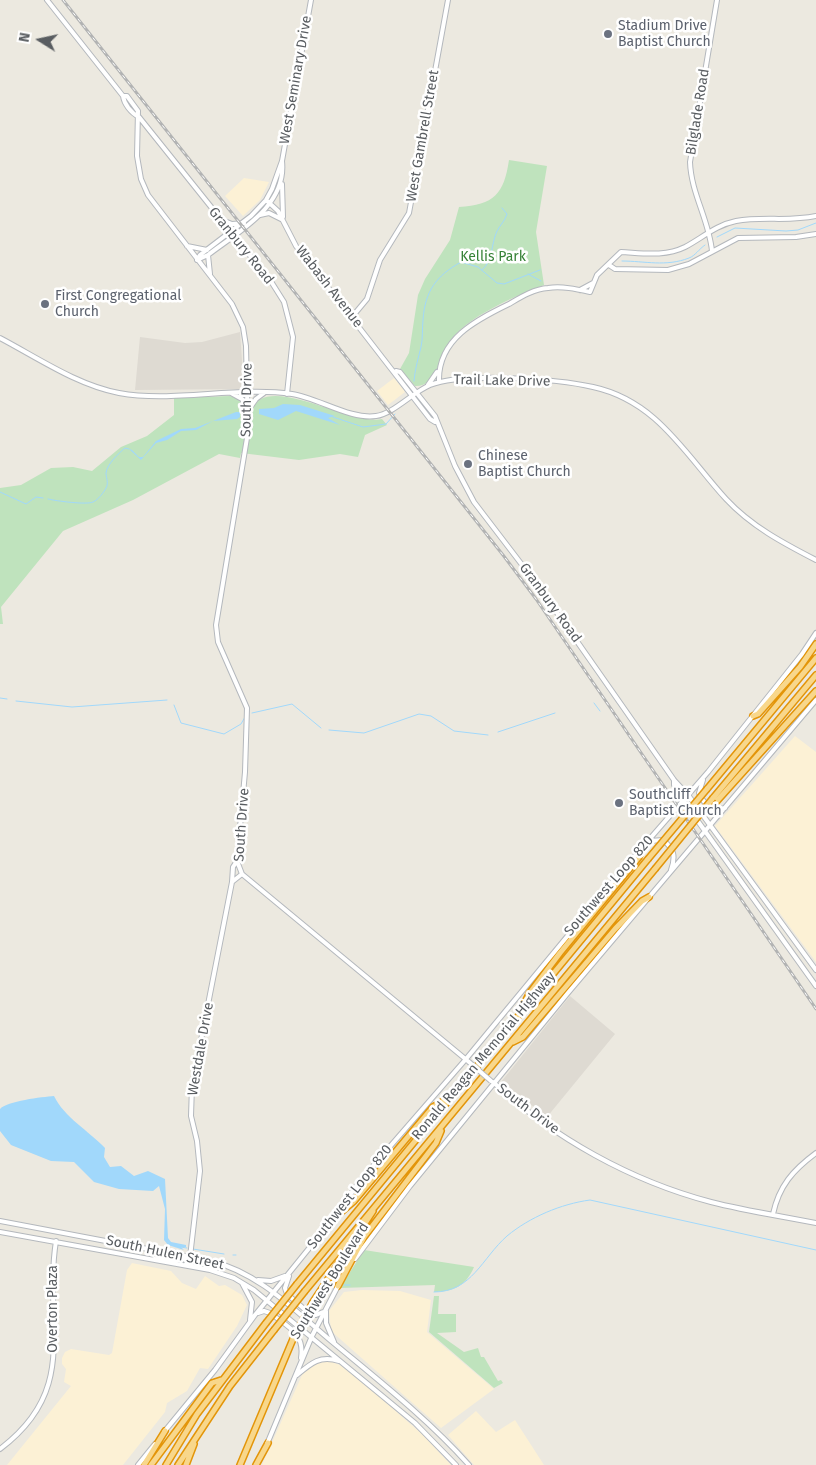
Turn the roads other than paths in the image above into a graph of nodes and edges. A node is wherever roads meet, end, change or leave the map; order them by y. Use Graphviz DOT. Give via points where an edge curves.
graph roads {
  1 [pos="47,0"];
  2 [pos="311,0"];
  3 [pos="448,0"];
  4 [pos="717,0"];
  5 [pos="139,117"];
  6 [pos="149,130"];
  7 [pos="137,134"];
  8 [pos="282,161"];
  9 [pos="282,178"];
  10 [pos="266,200"];
  11 [pos="271,204"];
  12 [pos="258,216"];
  13 [pos="816,216"];
  14 [pos="219,219"];
  15 [pos="283,220"];
  16 [pos="244,223"];
  17 [pos="709,232"];
  18 [pos="232,234"];
  19 [pos="816,234"];
  20 [pos="187,246"];
  21 [pos="207,250"];
  22 [pos="712,251"];
  23 [pos="208,255"];
  24 [pos="197,260"];
  25 [pos="608,265"];
  26 [pos="211,276"];
  27 [pos="593,283"];
  28 [pos="580,290"];
  29 [pos="352,317"];
  30 [pos="0,338"];
  31 [pos="438,370"];
  32 [pos="438,381"];
  33 [pos="427,386"];
  34 [pos="229,392"];
  35 [pos="248,392"];
  36 [pos="266,392"];
  37 [pos="414,393"];
  38 [pos="287,394"];
  39 [pos="249,409"];
  40 [pos="816,560"];
  41 [pos="816,633"];
  42 [pos="816,644"];
  43 [pos="816,658"];
  44 [pos="816,675"];
  45 [pos="816,691"];
  46 [pos="816,700"];
  47 [pos="753,716"];
  48 [pos="708,772"];
  49 [pos="674,780"];
  50 [pos="688,795"];
  51 [pos="683,800"];
  52 [pos="715,800"];
  53 [pos="726,808"];
  54 [pos="710,826"];
  55 [pos="705,832"];
  56 [pos="649,841"];
  57 [pos="643,848"];
  58 [pos="237,861"];
  59 [pos="242,874"];
  60 [pos="669,874"];
  61 [pos="232,882"];
  62 [pos="649,897"];
  63 [pos="816,970"];
  64 [pos="816,986"];
  65 [pos="520,1012"];
  66 [pos="510,1043"];
  67 [pos="468,1061"];
  68 [pos="493,1082"];
  69 [pos="449,1098"];
  70 [pos="443,1125"];
  71 [pos="816,1153"];
  72 [pos="374,1208"];
  73 [pos="773,1214"];
  74 [pos="332,1220"];
  75 [pos="0,1222"];
  76 [pos="816,1223"];
  77 [pos="0,1232"];
  78 [pos="56,1241"];
  79 [pos="190,1247"];
  80 [pos="187,1260"];
  81 [pos="289,1274"];
  82 [pos="256,1280"];
  83 [pos="240,1281"];
  84 [pos="338,1286"];
  85 [pos="273,1292"];
  86 [pos="331,1299"];
  87 [pos="267,1300"];
  88 [pos="324,1312"];
  89 [pos="255,1314"];
  90 [pos="248,1326"];
  91 [pos="316,1328"];
  92 [pos="312,1336"];
  93 [pos="335,1344"];
  94 [pos="342,1362"];
  95 [pos="300,1366"];
  96 [pos="295,1376"];
  97 [pos="221,1380"];
  98 [pos="381,1381"];
  99 [pos="375,1389"];
  100 [pos="165,1431"];
  101 [pos="196,1436"];
  102 [pos="268,1443"];
  103 [pos="0,1449"];
  104 [pos="138,1465"];
  105 [pos="144,1465"];
  106 [pos="150,1465"];
  107 [pos="166,1465"];
  108 [pos="178,1465"];
  109 [pos="186,1465"];
  110 [pos="240,1465"];
  111 [pos="256,1465"];
  112 [pos="260,1465"];
  113 [pos="456,1465"];
  114 [pos="468,1465"];
  1 -- 5 [label="main road, Granbury Road"];
  2 -- 8 [label="main road, West Seminary Drive"];
  3 -- 29 [label="main road, West Gambrell Street" via="409,213 380,260 367,299"];
  4 -- 17 [label="main road, Bilglade Road" via="690,162 693,187"];
  5 -- 6 [label="main road, Granbury Road"];
  5 -- 7 [label="main road, South Drive"];
  6 -- 7 [label="main road"];
  6 -- 14 [label="main road, Granbury Road"];
  7 -- 20 [label="main road, South Drive" via="141,179 156,208"];
  8 -- 9 [label="main road, West Seminary Drive"];
  8 -- 10 [label="main road, West Seminary Drive"];
  9 -- 11 [label="main road, West Seminary Drive"];
  9 -- 15 [label="main road"];
  10 -- 11 [label="main road, Wabash Avenue"];
  10 -- 16 [label="main road, West Seminary Drive"];
  11 -- 12 [label="main road, West Seminary Drive"];
  11 -- 15 [label="main road, Wabash Avenue"];
  12 -- 15 [label="main road" via="269,213"];
  12 -- 18 [label="main road, West Seminary Drive"];
  13 -- 17 [label="main road" via="794,220 746,219"];
  14 -- 16 [label="main road" via="232,224"];
  14 -- 18 [label="main road, Granbury Road"];
  15 -- 29 [label="main road, Wabash Avenue" via="296,246"];
  16 -- 18 [label="main road, West Seminary Drive"];
  17 -- 22 [label="main road, Bilglade Road"];
  17 -- 25 [label="main road" via="670,253 621,252"];
  18 -- 21 [label="main road, West Seminary Drive"];
  18 -- 23 [label="main road, West Seminary Drive"];
  18 -- 38 [label="main road, Granbury Road" via="272,283 288,314 293,330 293,351"];
  19 -- 22 [label="main road" via="786,238 742,237"];
  20 -- 21 [label="main road"];
  20 -- 24 [label="main road, South Drive"];
  21 -- 24 [label="main road, West Seminary Drive"];
  22 -- 25 [label="main road" via="689,264 668,270 615,269"];
  23 -- 24 [label="main road, West Seminary Drive"];
  23 -- 26 [label="main road"];
  24 -- 26 [label="main road, South Drive"];
  25 -- 27 [label="main road"];
  26 -- 35 [label="main road, South Drive" via="232,304 243,327"];
  27 -- 28 [label="main road"];
  27 -- 28 [label="main road" via="590,292"];
  28 -- 31 [label="main road" via="540,289 470,325 450,344"];
  29 -- 37 [label="main road, Wabash Avenue"];
  30 -- 34 [label="main road, Trail Lake Drive" via="80,380 107,390 136,394"];
  31 -- 32 [label="main road"];
  31 -- 33 [label="main road"];
  32 -- 33 [label="main road, Trail Lake Drive"];
  32 -- 40 [label="main road, Trail Lake Drive" via="545,380 613,393 662,423 727,500 756,526"];
  33 -- 37 [label="main road, Trail Lake Drive"];
  34 -- 35 [label="main road, Trail Lake Drive"];
  34 -- 39 [label="main road" via="242,399"];
  35 -- 36 [label="main road, Trail Lake Drive"];
  35 -- 39 [label="main road, South Drive"];
  36 -- 38 [label="main road, Trail Lake Drive"];
  36 -- 39 [label="main road"];
  37 -- 38 [label="main road, Trail Lake Drive" via="383,414 368,417"];
  37 -- 49 [label="main road, Granbury Road" via="435,422 474,502 540,587"];
  39 -- 58 [label="main road, South Drive" via="216,625 218,642 248,708 246,772"];
  41 -- 47 [label="main road, Southwest Loop 820"];
  42 -- 47 [label="highway" via="782,688"];
  43 -- 65 [label="highway, Ronald Reagan Memorial Highway, bridge"];
  44 -- 52 [label="highway"];
  45 -- 52 [label="highway"];
  46 -- 53 [label="main road"];
  47 -- 48 [label="main road, Southwest Loop 820"];
  48 -- 50 [label="main road, Southwest Loop 820"];
  48 -- 53 [label="main road" via="700,786 700,795 712,808"];
  49 -- 50 [label="main road, Granbury Road"];
  49 -- 51 [label="main road, Granbury Road"];
  50 -- 51 [label="main road, Southwest Loop 820"];
  50 -- 54 [label="main road, Granbury Road"];
  51 -- 55 [label="main road, Granbury Road"];
  51 -- 56 [label="main road, Southwest Loop 820"];
  52 -- 66 [label="highway, Ronald Reagan Memorial Highway, bridge"];
  53 -- 54 [label="main road"];
  54 -- 55 [label="main road"];
  54 -- 63 [label="main road, Granbury Road"];
  55 -- 60 [label="main road"];
  55 -- 64 [label="main road, Granbury Road"];
  56 -- 57 [label="main road, Southwest Loop 820"];
  56 -- 60 [label="main road" via="660,839 672,849 674,860"];
  57 -- 65 [label="highway" via="529,994"];
  57 -- 67 [label="main road, Southwest Loop 820" via="562,941"];
  58 -- 59 [label="main road, South Drive"];
  58 -- 61 [label="main road, Westdale Drive" via="233,867"];
  59 -- 61 [label="main road"];
  59 -- 67 [label="main road, South Drive"];
  60 -- 62 [label="main road"];
  61 -- 79 [label="main road, Westdale Drive" via="192,1086 191,1116 200,1171"];
  62 -- 66 [label="highway" via="615,929 523,1037"];
  62 -- 68 [label="main road"];
  65 -- 69 [label="highway, Ronald Reagan Memorial Highway"];
  66 -- 70 [label="highway, Ronald Reagan Memorial Highway"];
  67 -- 68 [label="main road, South Drive, bridge"];
  67 -- 74 [label="main road, Southwest Loop 820" via="369,1170"];
  68 -- 73 [label="main road, South Drive" via="552,1128 618,1167 711,1202"];
  68 -- 84 [label="main road" via="370,1237"];
  69 -- 74 [label="highway" via="433,1107 354,1201"];
  69 -- 97 [label="highway, Ronald Reagan Memorial Highway, bridge"];
  70 -- 72 [label="highway, Ronald Reagan Memorial Highway"];
  70 -- 84 [label="highway" via="436,1143 364,1237"];
  71 -- 73 [label="main road" via="785,1181"];
  72 -- 101 [label="highway, Ronald Reagan Memorial Highway, bridge" via="274,1330"];
  72 -- 110 [label="highway, Southwest Boulevard, bridge" via="293,1339"];
  73 -- 76 [label="main road, South Drive"];
  74 -- 81 [label="main road, Southwest Loop 820"];
  75 -- 80 [label="main road, South Hulen Street"];
  77 -- 78 [label="main road, South Hulen Street"];
  78 -- 80 [label="main road, South Hulen Street" via="152,1259"];
  78 -- 103 [label="main road, Overton Plaza" via="52,1272 54,1346 47,1390 28,1426"];
  79 -- 80 [label="main road, Westdale Drive"];
  79 -- 80 [label="main road"];
  80 -- 82 [label="main road, South Hulen Street" via="224,1264"];
  80 -- 83 [label="main road, South Hulen Street"];
  81 -- 82 [label="main road" via="275,1281"];
  81 -- 85 [label="main road, Southwest Loop 820"];
  81 -- 88 [label="main road" via="285,1288 287,1294 310,1314"];
  82 -- 85 [label="main road, South Hulen Street"];
  83 -- 87 [label="main road, South Hulen Street"];
  83 -- 90 [label="main road" via="252,1302"];
  84 -- 86 [label="main road"];
  85 -- 87 [label="main road, Southwest Loop 820"];
  85 -- 91 [label="main road, South Hulen Street"];
  86 -- 88 [label="main road"];
  86 -- 93 [label="main road" via="326,1323"];
  87 -- 89 [label="main road, Southwest Loop 820"];
  87 -- 92 [label="main road, South Hulen Street"];
  88 -- 91 [label="main road"];
  89 -- 90 [label="main road, Southwest Loop 820"];
  89 -- 95 [label="main road" via="270,1312 298,1336 303,1347"];
  90 -- 100 [label="main road, Southwest Loop 820"];
  91 -- 92 [label="main road"];
  91 -- 93 [label="main road, South Hulen Street"];
  92 -- 94 [label="main road, South Hulen Street"];
  92 -- 95 [label="main road"];
  93 -- 98 [label="main road, South Hulen Street"];
  94 -- 96 [label="main road" via="317,1359"];
  94 -- 99 [label="main road, South Hulen Street"];
  95 -- 96 [label="main road"];
  96 -- 102 [label="main road"];
  97 -- 106 [label="highway" via="212,1383"];
  97 -- 107 [label="highway, Ronald Reagan Memorial Highway"];
  98 -- 99 [label="main road"];
  98 -- 114 [label="main road, South Hulen Street" via="432,1426"];
  99 -- 113 [label="main road, South Hulen Street" via="423,1430"];
  100 -- 104 [label="main road, Southwest Loop 820"];
  100 -- 105 [label="highway"];
  101 -- 108 [label="highway, Ronald Reagan Memorial Highway"];
  101 -- 109 [label="highway"];
  102 -- 111 [label="highway"];
  102 -- 112 [label="main road"];
}
